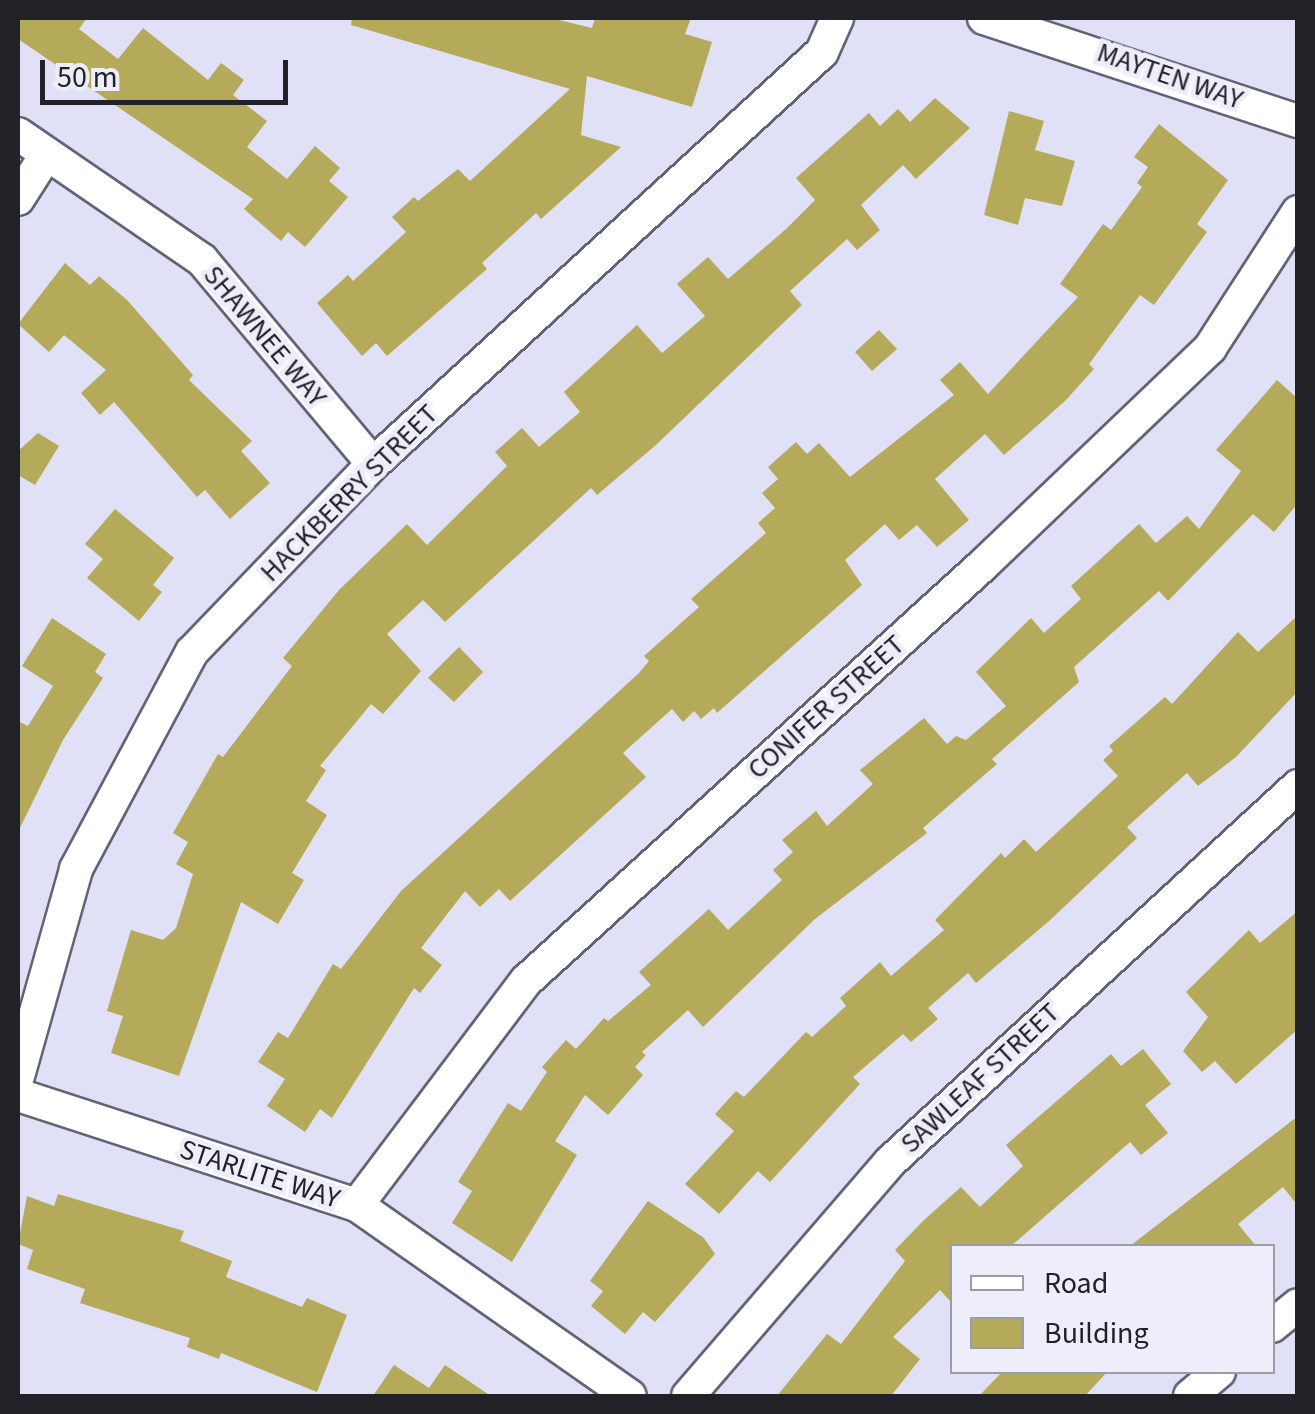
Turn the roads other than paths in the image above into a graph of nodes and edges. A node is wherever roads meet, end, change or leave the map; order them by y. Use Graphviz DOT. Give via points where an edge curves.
graph roads {
  1 [pos="837,18"];
  2 [pos="984,18"];
  3 [pos="1066,28"];
  4 [pos="1298,121"];
  5 [pos="18,134"];
  6 [pos="46,155"];
  7 [pos="18,198"];
  8 [pos="1298,212"];
  9 [pos="373,464"];
  10 [pos="1298,786"];
  11 [pos="18,1076"];
  12 [pos="18,1095"];
  13 [pos="357,1206"];
  14 [pos="1298,1305"];
  15 [pos="1275,1324"];
  16 [pos="1218,1374"];
  17 [pos="630,1396"];
  18 [pos="688,1396"];
  19 [pos="1190,1396"];
  1 -- 9 [label="street, HACKBERRY STREET" via="822,52"];
  2 -- 3 [label="street, MAYTEN WAY"];
  3 -- 4 [label="street, MAYTEN WAY"];
  5 -- 6 [label="street, SHAWNEE WAY"];
  6 -- 7 [label="street"];
  6 -- 9 [label="street, SHAWNEE WAY" via="202,260"];
  8 -- 13 [label="street, CONIFER STREET" via="1210,348 984,564 526,981"];
  9 -- 11 [label="street, HACKBERRY STREET" via="192,652 76,869"];
  10 -- 18 [label="street, SAWLEAF STREET" via="890,1162"];
  12 -- 13 [label="street, STARLITE WAY"];
  13 -- 17 [label="street, STARLITE WAY"];
  14 -- 15 [label="street"];
  16 -- 19 [label="street"];
}
